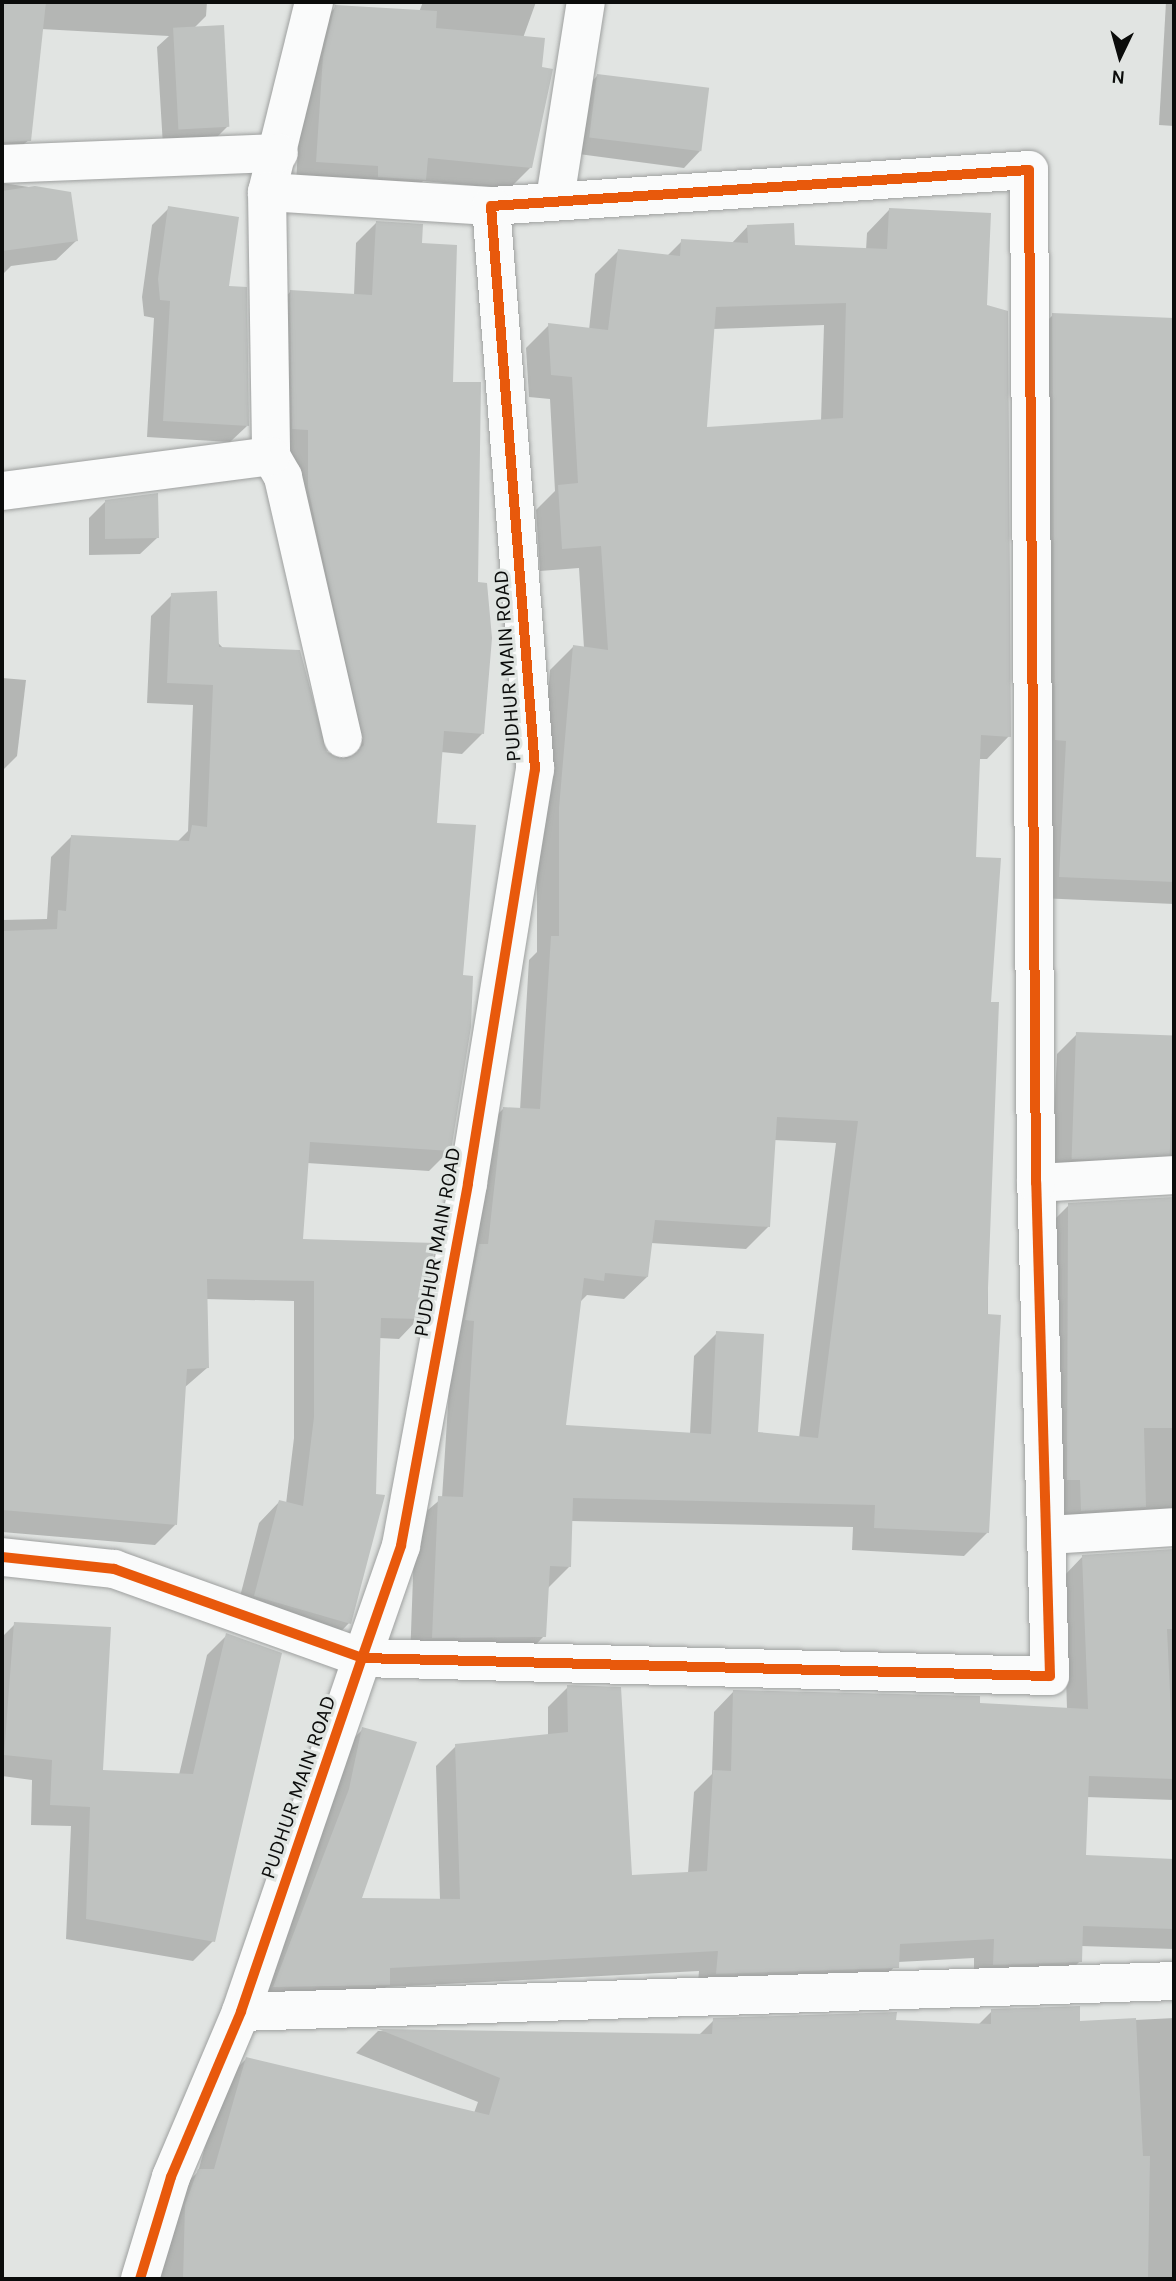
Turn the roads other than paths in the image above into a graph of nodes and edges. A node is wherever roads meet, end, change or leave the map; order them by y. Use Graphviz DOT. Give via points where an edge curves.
graph roads {
  1 [pos="314,2"];
  2 [pos="586,2"];
  3 [pos="279,153"];
  4 [pos="2,164"];
  5 [pos="267,192"];
  6 [pos="525,203"];
  7 [pos="271,456"];
  8 [pos="2,491"];
  9 [pos="344,738"];
  10 [pos="1174,1175"];
  11 [pos="1036,1183"];
  12 [pos="1174,1527"];
  13 [pos="1048,1535"];
  14 [pos="2,1557"];
  15 [pos="362,1658"];
  16 [pos="1174,1981"];
  17 [pos="242,2012"];
  18 [pos="140,2279"];
  1 -- 3 [label="street"];
  2 -- 6 [label="street, PUDHUR MAIN ROAD"];
  3 -- 4 [label="street"];
  3 -- 5 [label="street"];
  5 -- 6 [label="street"];
  5 -- 7 [label="street"];
  6 -- 11 [label="street" via="1029,170"];
  6 -- 15 [label="street, PUDHUR MAIN ROAD" via="535,769 468,1184 401,1546"];
  7 -- 8 [label="street"];
  7 -- 9 [label="street" via="284,477"];
  10 -- 11 [label="street"];
  11 -- 13 [label="street"];
  12 -- 13 [label="street"];
  13 -- 15 [label="street" via="1050,1676"];
  14 -- 15 [label="street" via="114,1569"];
  15 -- 17 [label="street, PUDHUR MAIN ROAD"];
  16 -- 17 [label="street"];
  17 -- 18 [label="street, PUDHUR MAIN ROAD" via="171,2177"];
}
